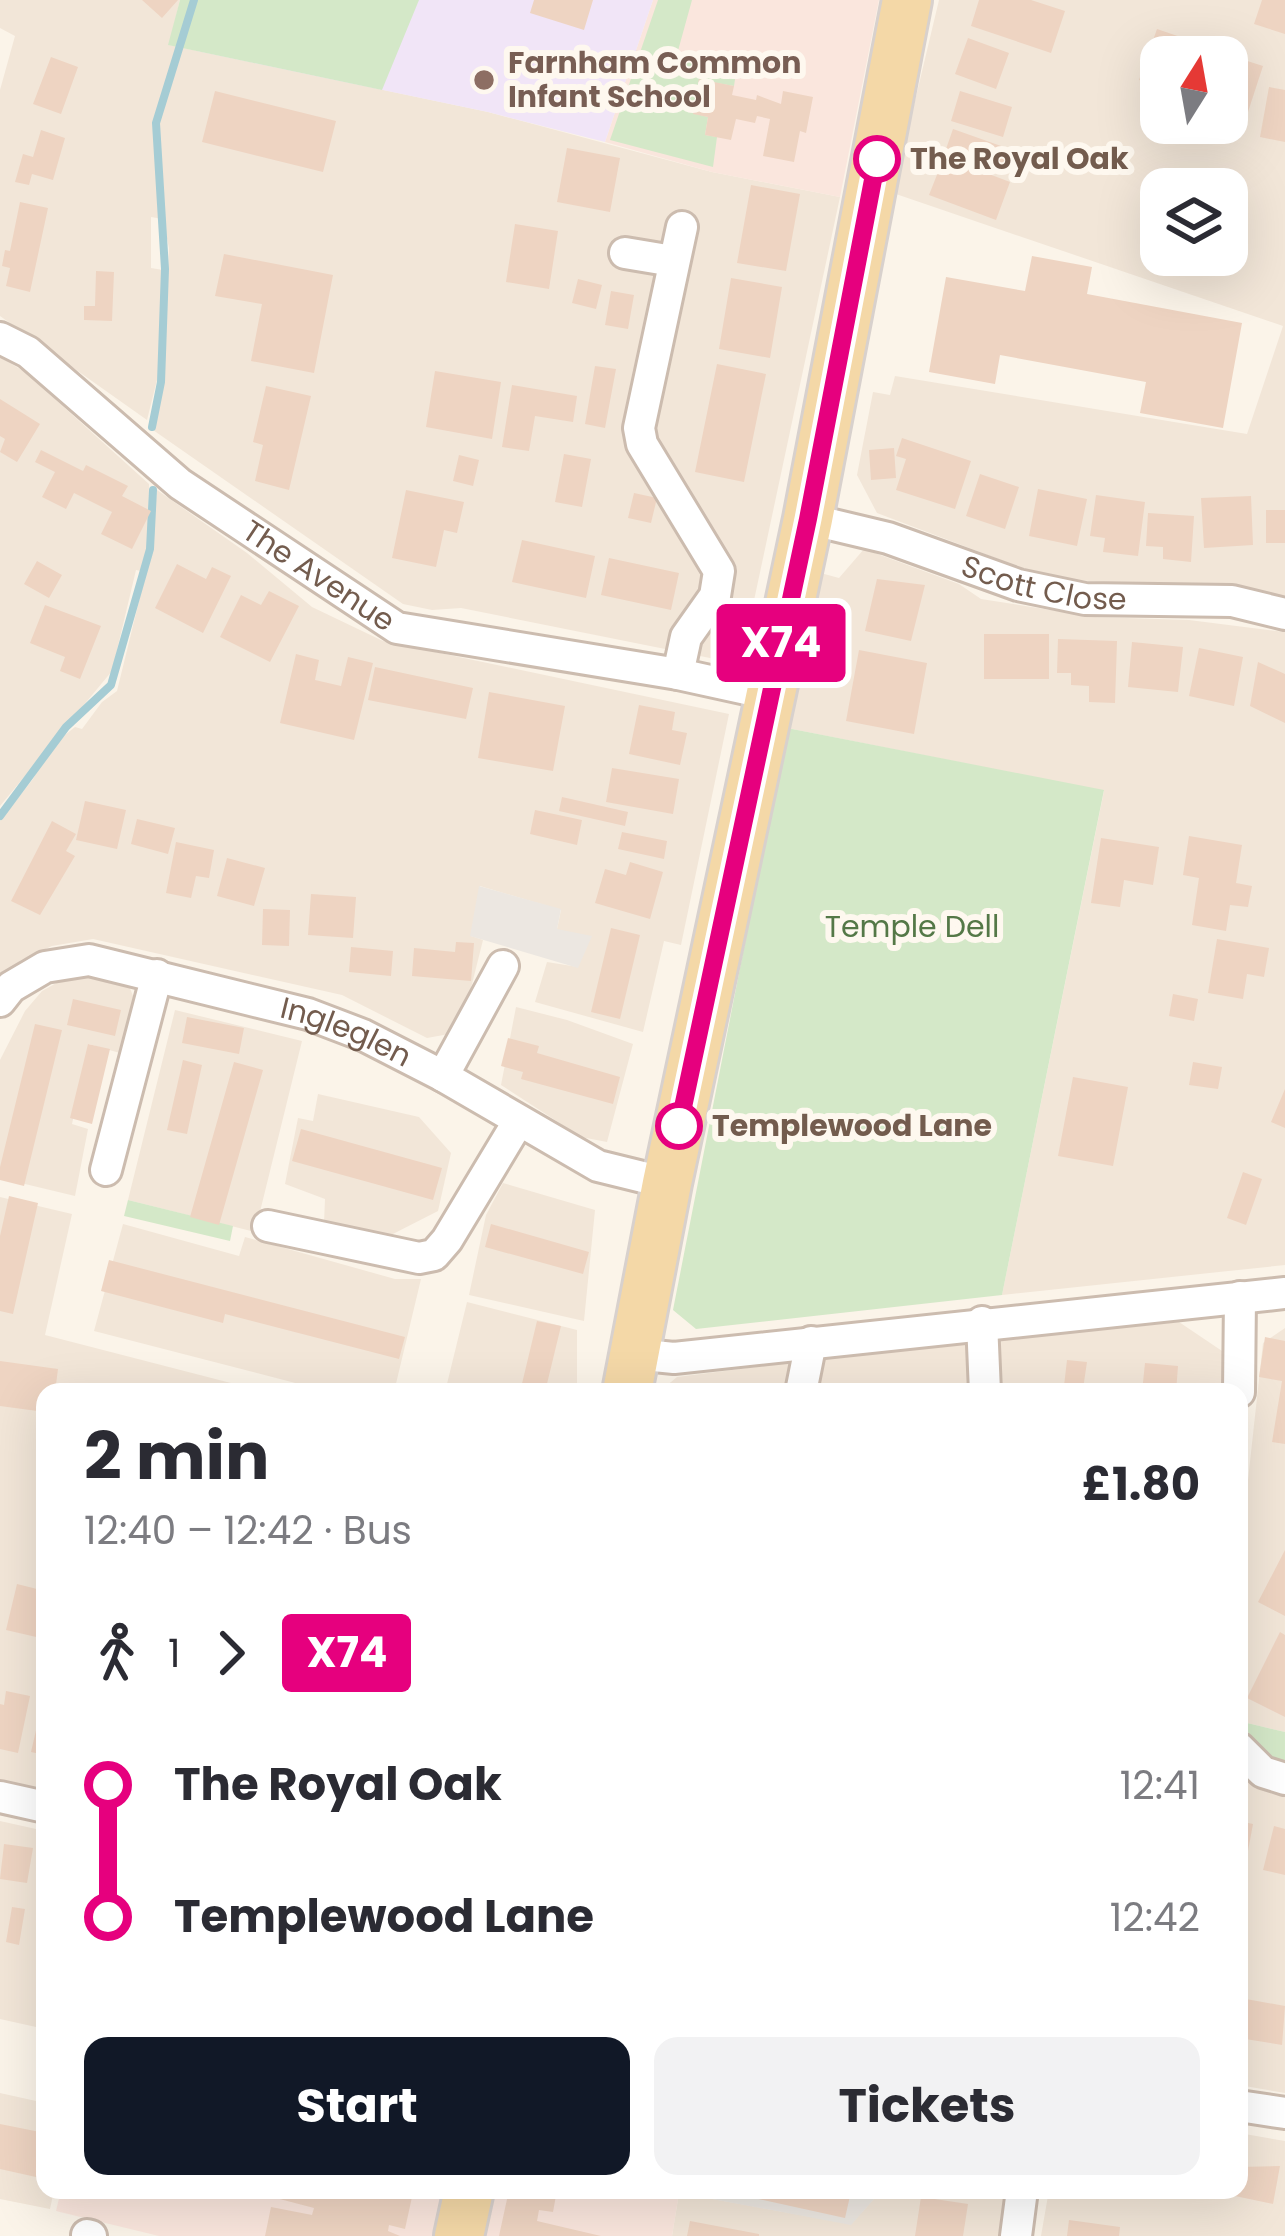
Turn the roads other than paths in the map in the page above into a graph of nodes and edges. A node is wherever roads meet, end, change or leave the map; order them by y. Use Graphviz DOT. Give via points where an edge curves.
graph roads {
  1 [pos="907,0"];
  2 [pos="682,226"];
  3 [pos="625,253"];
  4 [pos="674,261"];
  5 [pos="0,338"];
  6 [pos="808,519"];
  7 [pos="1285,614"];
  8 [pos="677,674"];
  9 [pos="770,694"];
  10 [pos="503,966"];
  11 [pos="157,975"];
  12 [pos="0,1001"];
  13 [pos="443,1076"];
  14 [pos="518,1121"];
  15 [pos="106,1170"];
  16 [pos="667,1183"];
  17 [pos="268,1226"];
  18 [pos="1285,1293"];
  19 [pos="1240,1297"];
  20 [pos="982,1322"];
  21 [pos="812,1342"];
  22 [pos="630,1373"];
  23 [pos="803,1383"];
  24 [pos="985,1383"];
  25 [pos="1239,1383"];
  26 [pos="1248,1757"];
  27 [pos="1285,1779"];
  28 [pos="0,1797"];
  29 [pos="36,1805"];
  30 [pos="1248,2107"];
  31 [pos="1285,2113"];
  32 [pos="467,2199"];
  33 [pos="1021,2199"];
  34 [pos="458,2236"];
  35 [pos="1016,2236"];
  1 -- 6 [label="main road"];
  2 -- 4 [label="street"];
  3 -- 4 [label="street"];
  4 -- 8 [label="street" via="639,428 719,571"];
  5 -- 8 [label="street, The Avenue" via="28,352 180,484 397,628"];
  6 -- 7 [label="street, Scott Close" via="1018,585 1085,598 1232,602"];
  6 -- 9 [label="main road"];
  8 -- 9 [label="street, The Avenue"];
  9 -- 16 [label="main road"];
  10 -- 13 [label="street"];
  11 -- 12 [label="street, Ingleglen" via="88,960 45,967"];
  11 -- 13 [label="street, Ingleglen" via="308,1014"];
  11 -- 15 [label="street"];
  13 -- 14 [label="street, Ingleglen"];
  14 -- 16 [label="street, Ingleglen" via="598,1166"];
  14 -- 17 [label="street" via="434,1255"];
  16 -- 22 [label="main road"];
  18 -- 19 [label="street"];
  19 -- 20 [label="street"];
  19 -- 25 [label="street"];
  20 -- 21 [label="street"];
  20 -- 24 [label="street"];
  21 -- 22 [label="street" via="674,1358"];
  21 -- 23 [label="street"];
  26 -- 27 [label="street"];
  28 -- 29 [label="street"];
  30 -- 31 [label="street"];
  32 -- 34 [label="main road"];
  33 -- 35 [label="street"];
}
